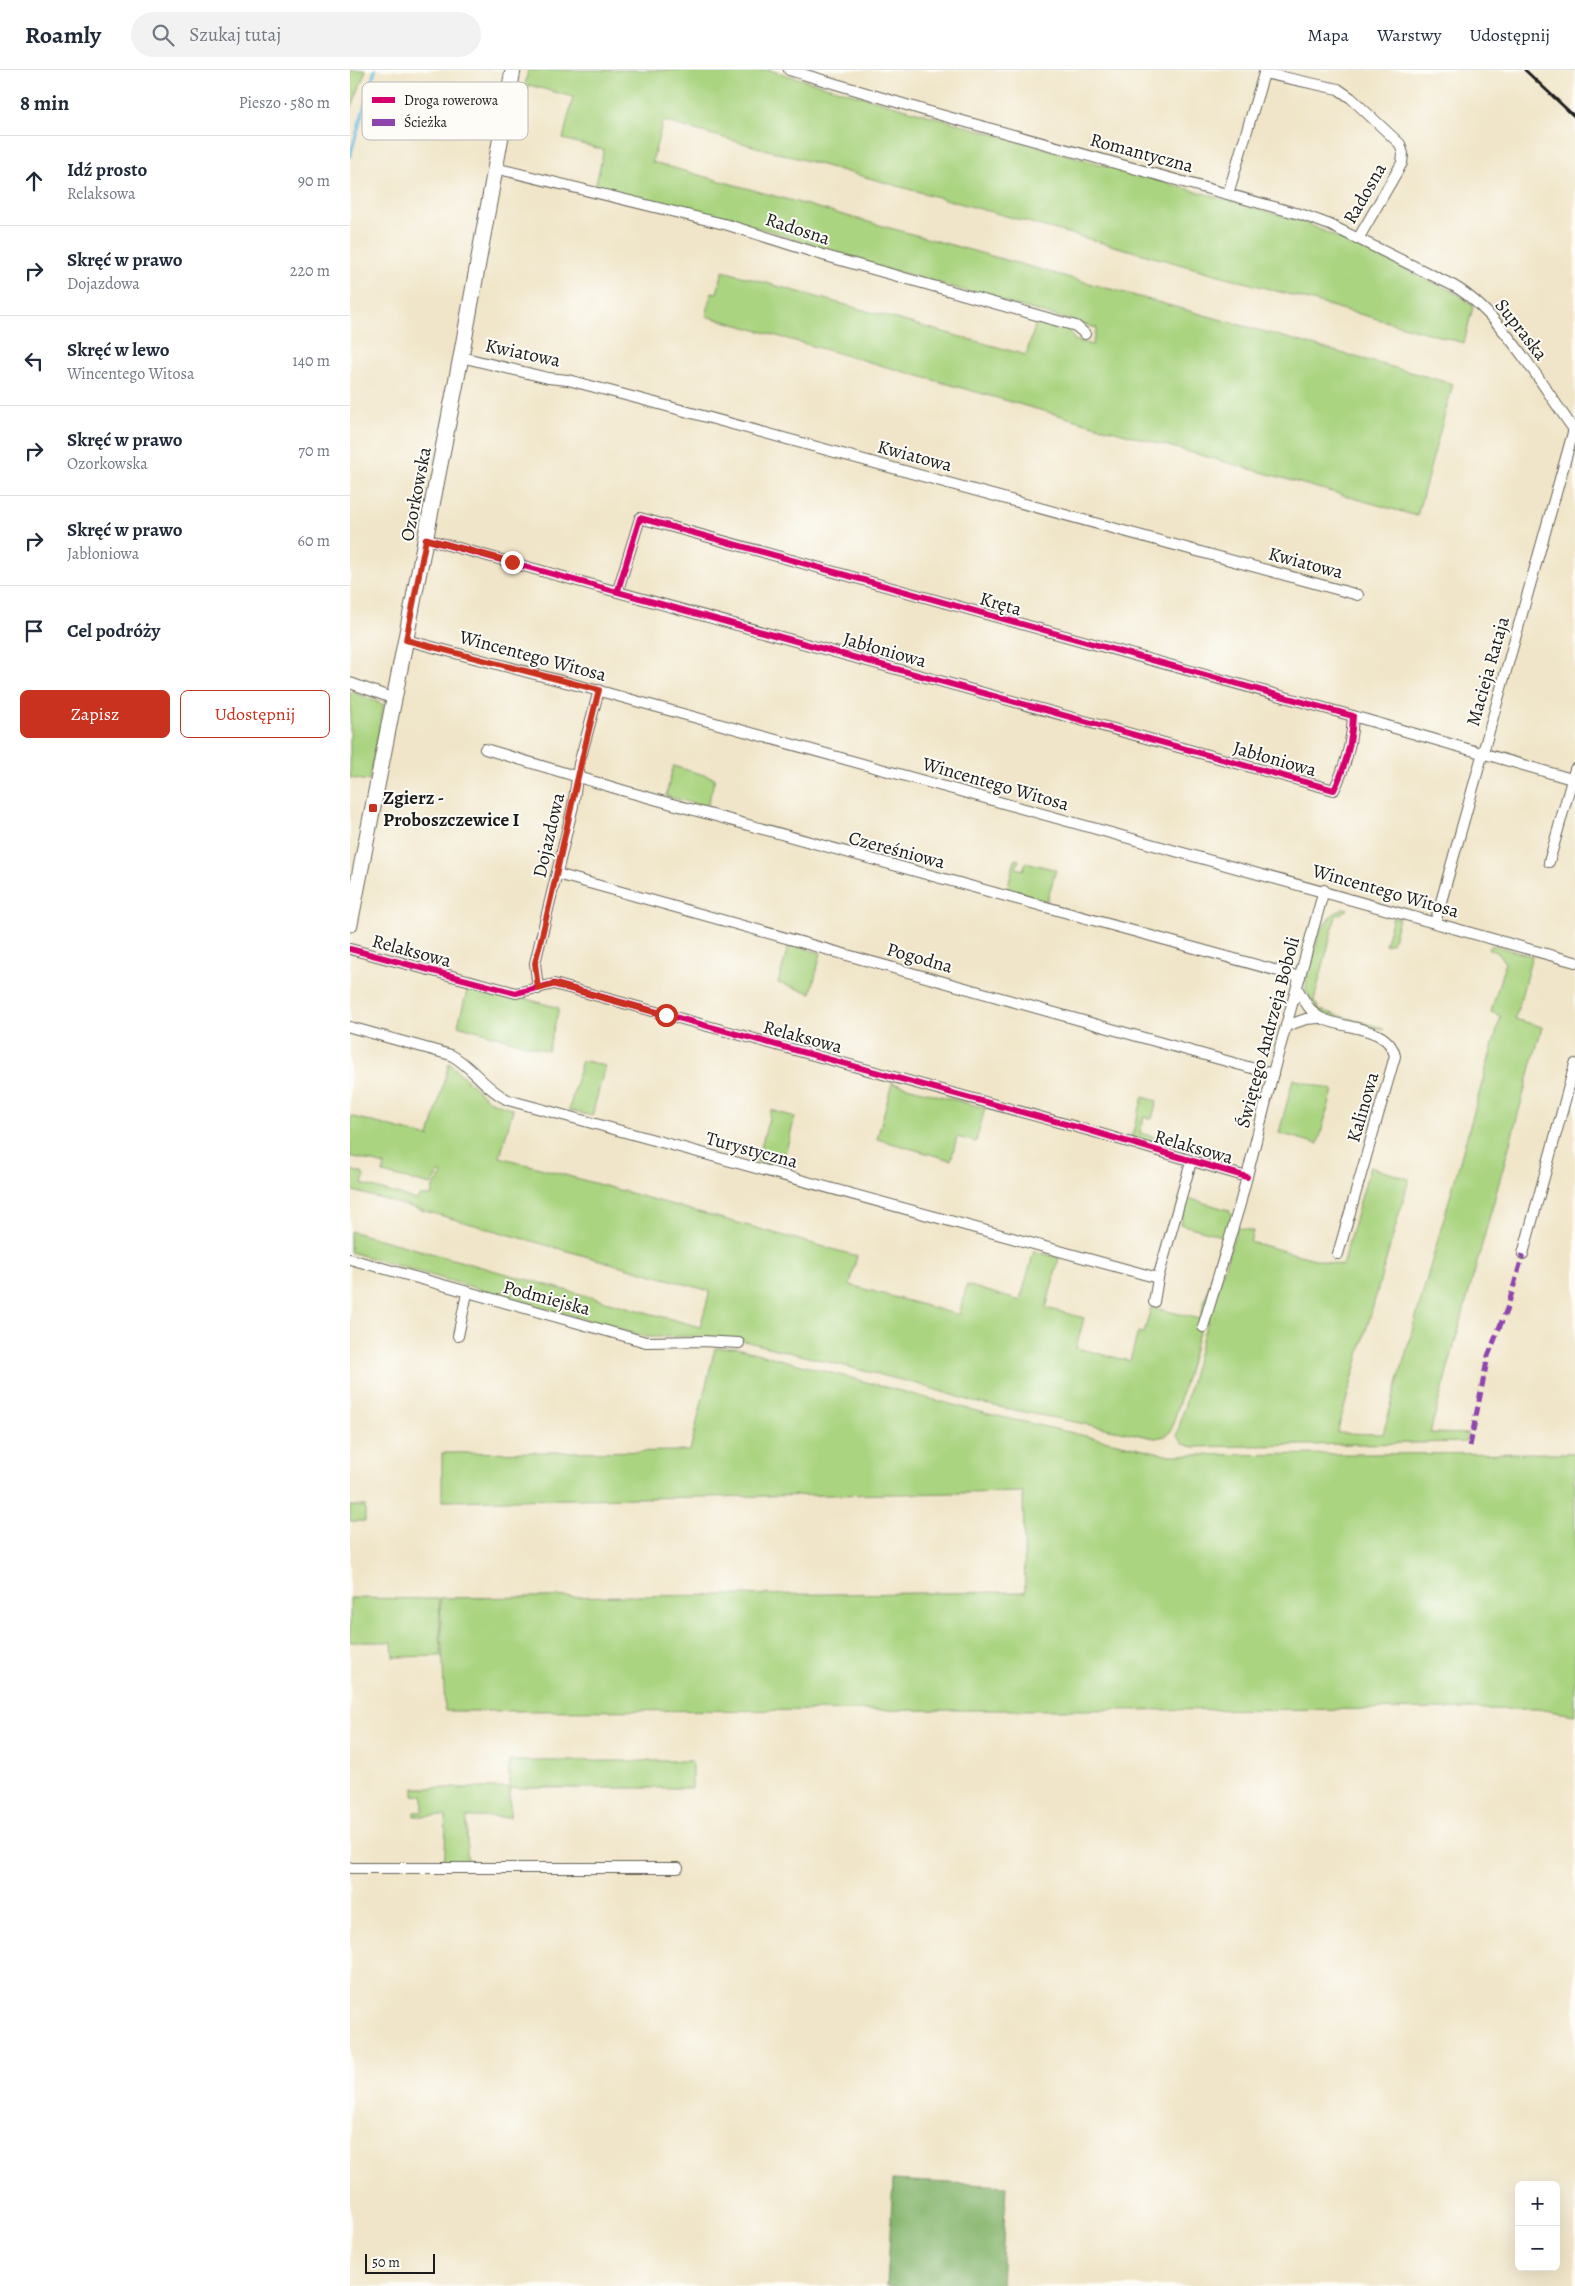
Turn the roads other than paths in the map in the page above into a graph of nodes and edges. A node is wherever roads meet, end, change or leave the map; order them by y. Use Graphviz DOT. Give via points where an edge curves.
graph roads {
  1 [pos="789,70"];
  2 [pos="1264,72"];
  3 [pos="501,140"];
  4 [pos="496,168"];
  5 [pos="1228,194"];
  6 [pos="1358,239"];
  7 [pos="1474,299"];
  8 [pos="1085,334"];
  9 [pos="461,357"];
  10 [pos="1574,430"];
  11 [pos="426,539"];
  12 [pos="618,590"];
  13 [pos="1358,594"];
  14 [pos="406,640"];
  15 [pos="350,683"];
  16 [pos="599,690"];
  17 [pos="395,699"];
  18 [pos="1353,716"];
  19 [pos="486,749"];
  20 [pos="1482,752"];
  21 [pos="1574,776"];
  22 [pos="579,778"];
  23 [pos="1549,862"];
  24 [pos="557,874"];
  25 [pos="1324,890"];
  26 [pos="1435,923"];
  27 [pos="350,924"];
  28 [pos="350,949"];
  29 [pos="1575,962"];
  30 [pos="1300,977"];
  31 [pos="1298,988"];
  32 [pos="538,989"];
  33 [pos="1319,1018"];
  34 [pos="1286,1026"];
  35 [pos="350,1027"];
  36 [pos="1575,1064"];
  37 [pos="1273,1074"];
  38 [pos="1191,1162"];
  39 [pos="1247,1177"];
  40 [pos="1338,1254"];
  41 [pos="1523,1254"];
  42 [pos="350,1259"];
  43 [pos="1158,1278"];
  44 [pos="467,1293"];
  45 [pos="1154,1302"];
  46 [pos="1203,1327"];
  47 [pos="458,1336"];
  48 [pos="738,1343"];
  49 [pos="350,1868"];
  50 [pos="678,1868"];
  1 -- 5 [label="street, Romantyczna"];
  2 -- 5 [label="street, Radosna"];
  2 -- 6 [label="street, Radosna" via="1338,89 1400,144 1402,163"];
  3 -- 4 [label="main road, Ozorkowska"];
  4 -- 8 [label="street, Radosna" via="768,236 826,256 1076,326"];
  4 -- 9 [label="main road, Ozorkowska"];
  5 -- 6 [label="street, Romantyczna" via="1303,215"];
  6 -- 7 [label="street, Romantyczna"];
  7 -- 10 [label="street, Supraska" via="1492,317"];
  9 -- 11 [label="main road, Ozorkowska"];
  9 -- 13 [label="street, Kwiatowa" via="650,401"];
  10 -- 20 [label="street, Macieja Rataja"];
  11 -- 12 [label="street, Jabłoniowa"];
  11 -- 14 [label="main road, Ozorkowska"];
  12 -- 18 [label="street, Kręta" via="640,518"];
  12 -- 18 [label="street, Jabłoniowa" via="1334,790 1351,739"];
  14 -- 16 [label="street, Wincentego Witosa"];
  14 -- 17 [label="main road, Ozorkowska"];
  15 -- 17 [label="street"];
  16 -- 22 [label="street, Dojazdowa" via="579,764"];
  16 -- 25 [label="street, Wincentego Witosa" via="1068,822"];
  17 -- 27 [label="main road, Ozorkowska"];
  18 -- 20 [label="street"];
  19 -- 22 [label="street, Czereśniowa"];
  20 -- 21 [label="street"];
  20 -- 26 [label="street, Macieja Rataja"];
  21 -- 23 [label="street"];
  22 -- 24 [label="street, Dojazdowa"];
  22 -- 30 [label="street, Czereśniowa"];
  24 -- 32 [label="street, Dojazdowa" via="535,963"];
  24 -- 37 [label="street, Pogodna"];
  25 -- 26 [label="street, Wincentego Witosa"];
  25 -- 30 [label="street, Świętego Andrzeja Boboli"];
  26 -- 29 [label="street, Wincentego Witosa"];
  28 -- 32 [label="street, Relaksowa" via="516,993"];
  30 -- 31 [label="street, Świętego Andrzeja Boboli"];
  31 -- 33 [label="street"];
  31 -- 34 [label="street, Świętego Andrzeja Boboli"];
  32 -- 38 [label="street, Relaksowa" via="554,984 1091,1131"];
  33 -- 34 [label="street, Kalinowa" via="1300,1020"];
  33 -- 40 [label="street, Kalinowa" via="1384,1037 1393,1046 1395,1056"];
  34 -- 37 [label="street, Świętego Andrzeja Boboli"];
  35 -- 43 [label="street, Turystyczna" via="451,1055 463,1062 494,1093 508,1100"];
  36 -- 41 [label="street"];
  37 -- 39 [label="street, Świętego Andrzeja Boboli"];
  38 -- 39 [label="street, Relaksowa"];
  38 -- 43 [label="street"];
  39 -- 46 [label="street, Świętego Andrzeja Boboli"];
  42 -- 44 [label="street, Podmiejska"];
  43 -- 45 [label="street"];
  44 -- 47 [label="street"];
  44 -- 48 [label="street, Podmiejska" via="646,1342"];
  49 -- 50 [label="street"];
}
